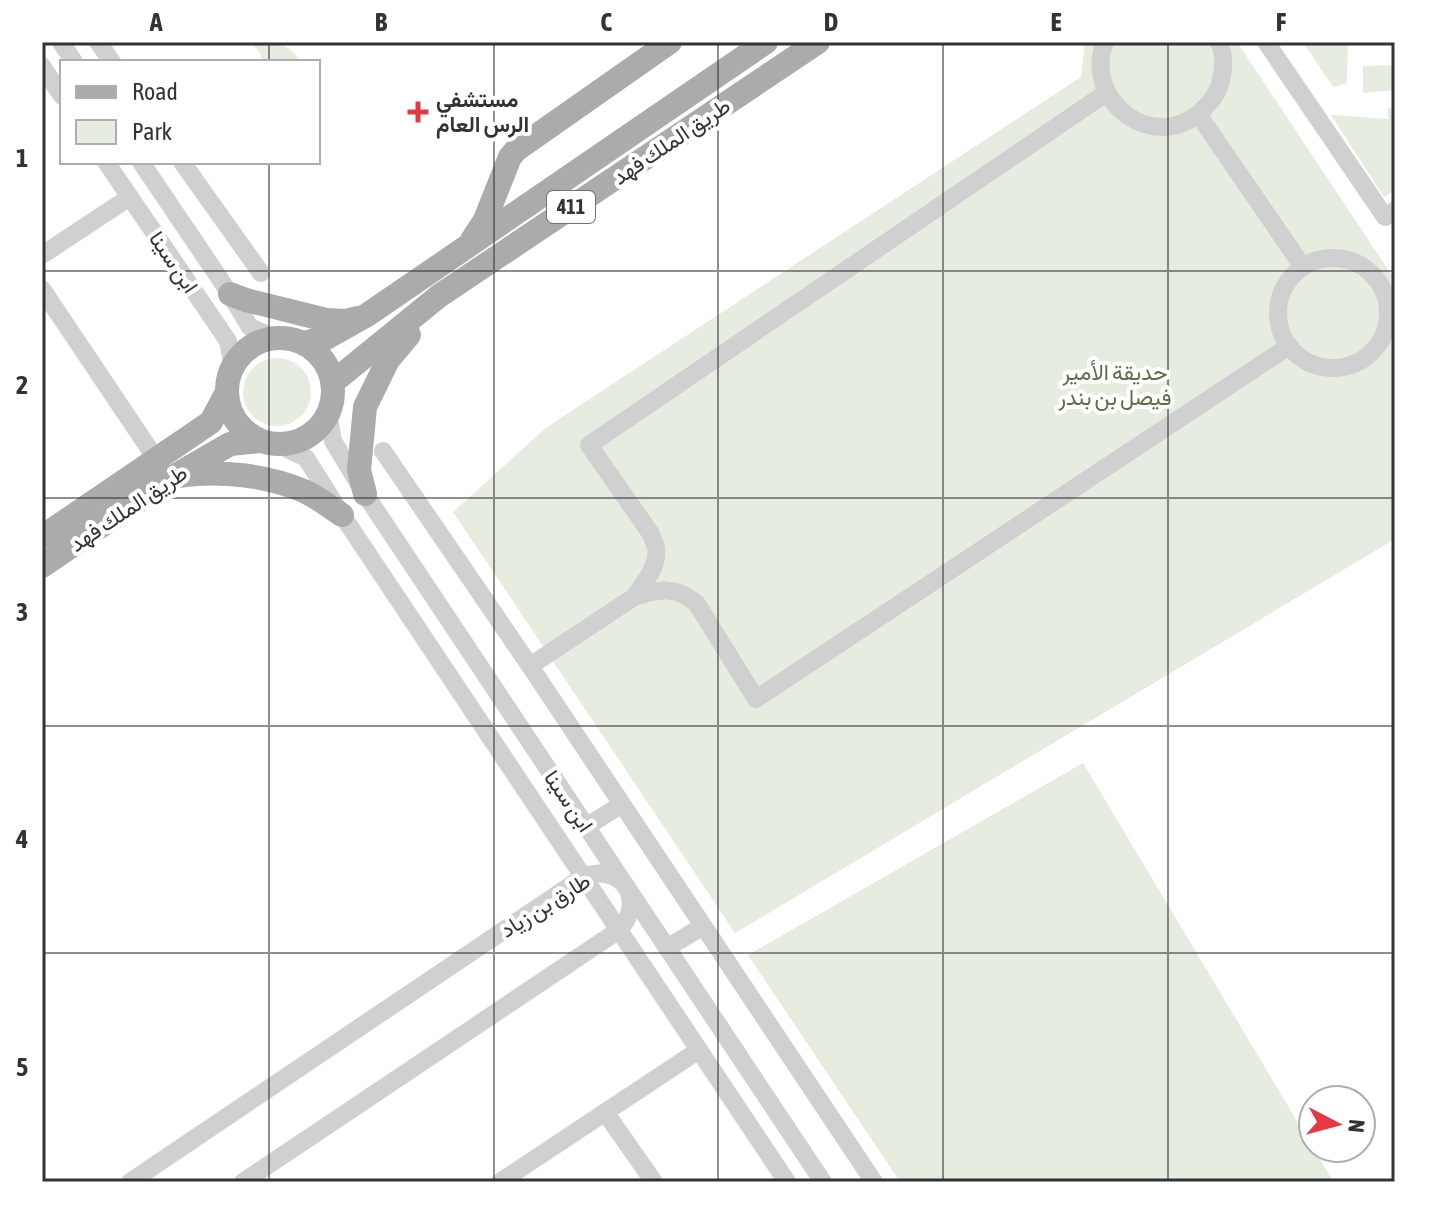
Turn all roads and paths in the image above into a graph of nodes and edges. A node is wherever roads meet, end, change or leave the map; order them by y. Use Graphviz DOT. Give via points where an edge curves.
graph roads {
  1 [pos="61,42"];
  2 [pos="98,42"];
  3 [pos="670,42"];
  4 [pos="766,42"];
  5 [pos="818,42"];
  6 [pos="1105,42"];
  7 [pos="1219,42"];
  8 [pos="1266,42"];
  9 [pos="73,60"];
  10 [pos="111,60"];
  11 [pos="42,66"];
  12 [pos="60,93"];
  13 [pos="1106,93"];
  14 [pos="1198,114"];
  15 [pos="107,164"];
  16 [pos="142,164"];
  17 [pos="183,164"];
  18 [pos="130,197"];
  19 [pos="1395,210"];
  20 [pos="461,251"];
  21 [pos="42,255"];
  22 [pos="1303,267"];
  23 [pos="261,273"];
  24 [pos="42,289"];
  25 [pos="230,294"];
  26 [pos="439,296"];
  27 [pos="367,315"];
  28 [pos="275,338"];
  29 [pos="303,343"];
  30 [pos="1289,346"];
  31 [pos="233,367"];
  32 [pos="332,383"];
  33 [pos="227,392"];
  34 [pos="328,413"];
  35 [pos="269,442"];
  36 [pos="383,451"];
  37 [pos="165,468"];
  38 [pos="365,494"];
  39 [pos="342,515"];
  40 [pos="45,528"];
  41 [pos="42,566"];
  42 [pos="634,597"];
  43 [pos="530,666"];
  44 [pos="622,804"];
  45 [pos="586,827"];
  46 [pos="583,877"];
  47 [pos="627,888"];
  48 [pos="703,926"];
  49 [pos="619,930"];
  50 [pos="667,948"];
  51 [pos="699,1050"];
  52 [pos="605,1112"];
  53 [pos="506,1180"];
  54 [pos="130,1182"];
  55 [pos="243,1182"];
  56 [pos="654,1182"];
  57 [pos="787,1182"];
  58 [pos="823,1182"];
  59 [pos="874,1182"];
  1 -- 9 [label="street"];
  2 -- 10 [label="street"];
  3 -- 20 [label="main road" via="516,150 478,233"];
  4 -- 20 [label="main road, طريق الملك فهد / 411"];
  5 -- 26 [label="main road, طريق الملك فهد / 411"];
  6 -- 13 [label="street" via="1100,74"];
  7 -- 14 [label="street" via="1224,68 1219,88"];
  8 -- 19 [label="street" via="1385,217"];
  11 -- 12 [label="street"];
  13 -- 14 [label="street" via="1119,110 1155,126 1175,125"];
  13 -- 42 [label="street" via="589,445 656,547 655,563"];
  14 -- 22 [label="street"];
  15 -- 18 [label="street, ابن سينا"];
  16 -- 25 [label="street, ابن سينا"];
  17 -- 23 [label="street"];
  18 -- 21 [label="street"];
  18 -- 31 [label="street, ابن سينا" via="228,341"];
  20 -- 27 [label="main road, طريق الملك فهد / 411"];
  22 -- 30 [label="street" via="1285,285 1278,302 1278,320"];
  22 -- 30 [label="street" via="1329,257 1363,267 1377,279 1388,314 1375,348 1344,367 1308,363"];
  24 -- 37 [label="street"];
  25 -- 27 [label="main road" via="326,320"];
  25 -- 28 [label="street, ابن سينا" via="250,327"];
  26 -- 32 [label="main road, طريق الملك فهد / 411"];
  26 -- 38 [label="main road" via="388,360 365,407 359,470"];
  27 -- 29 [label="main road, طريق الملك فهد / 411" via="326,338"];
  28 -- 29 [label="main road, 411"];
  28 -- 31 [label="main road" via="243,352"];
  29 -- 32 [label="main road" via="322,359"];
  30 -- 42 [label="street" via="756,699 687,595 657,590"];
  31 -- 33 [label="main road"];
  32 -- 34 [label="main road"];
  33 -- 35 [label="main road" via="237,422 247,433"];
  33 -- 37 [label="main road, طريق الملك فهد" via="211,422"];
  34 -- 35 [label="main road" via="307,437 293,443"];
  34 -- 38 [label="street, ابن سينا" via="333,441"];
  35 -- 37 [label="main road, طريق الملك فهد" via="230,444"];
  35 -- 39 [label="street, ابن سينا" via="306,458"];
  36 -- 43 [label="street"];
  37 -- 39 [label="main road" via="265,479 306,492"];
  37 -- 40 [label="main road, طريق الملك فهد"];
  37 -- 41 [label="main road, طريق الملك فهد"];
  38 -- 45 [label="street, ابن سينا"];
  39 -- 46 [label="street, ابن سينا"];
  42 -- 43 [label="street"];
  43 -- 44 [label="street"];
  44 -- 45 [label="street"];
  44 -- 48 [label="street"];
  45 -- 47 [label="street, ابن سينا"];
  46 -- 47 [label="street, طارق بن زياد" via="603,872"];
  46 -- 49 [label="street, ابن سينا"];
  46 -- 54 [label="street, طارق بن زياد"];
  47 -- 49 [label="street, طارق بن زياد" via="629,915"];
  47 -- 50 [label="street, ابن سينا"];
  48 -- 50 [label="street"];
  48 -- 59 [label="street"];
  49 -- 51 [label="street, ابن سينا"];
  49 -- 55 [label="street"];
  50 -- 58 [label="street, ابن سينا"];
  51 -- 52 [label="street"];
  51 -- 57 [label="street, ابن سينا"];
  52 -- 53 [label="street"];
  52 -- 56 [label="street"];
}
